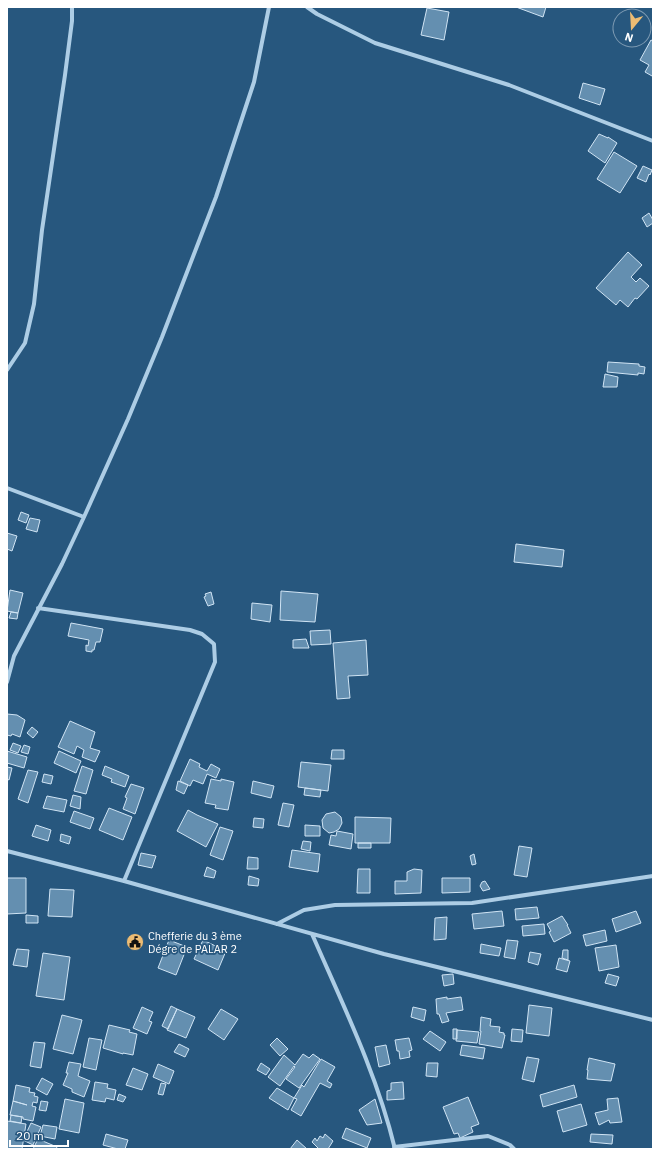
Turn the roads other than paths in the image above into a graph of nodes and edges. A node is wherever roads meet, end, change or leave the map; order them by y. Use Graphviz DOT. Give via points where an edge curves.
graph roads {
  1 [pos="72,7"];
  2 [pos="269,7"];
  3 [pos="307,7"];
  4 [pos="653,141"];
  5 [pos="7,370"];
  6 [pos="7,488"];
  7 [pos="84,517"];
  8 [pos="38,608"];
  9 [pos="7,682"];
  10 [pos="7,851"];
  11 [pos="653,876"];
  12 [pos="124,881"];
  13 [pos="276,924"];
  14 [pos="312,934"];
  15 [pos="653,1020"];
  16 [pos="394,1148"];
  17 [pos="514,1149"];
  1 -- 5 [label="street" via="34,304 25,343"];
  2 -- 7 [label="street" via="254,82 216,197 162,337"];
  3 -- 4 [label="street" via="375,44 509,85"];
  6 -- 7 [label="street"];
  7 -- 8 [label="street"];
  8 -- 9 [label="street" via="14,656"];
  8 -- 12 [label="street" via="190,630 202,634 214,644 215,662"];
  10 -- 12 [label="street"];
  11 -- 13 [label="street" via="472,903 335,905 304,910"];
  12 -- 13 [label="street"];
  13 -- 14 [label="street"];
  14 -- 15 [label="street"];
  14 -- 16 [label="street" via="369,1064"];
  16 -- 17 [label="street" via="488,1136"];
}
